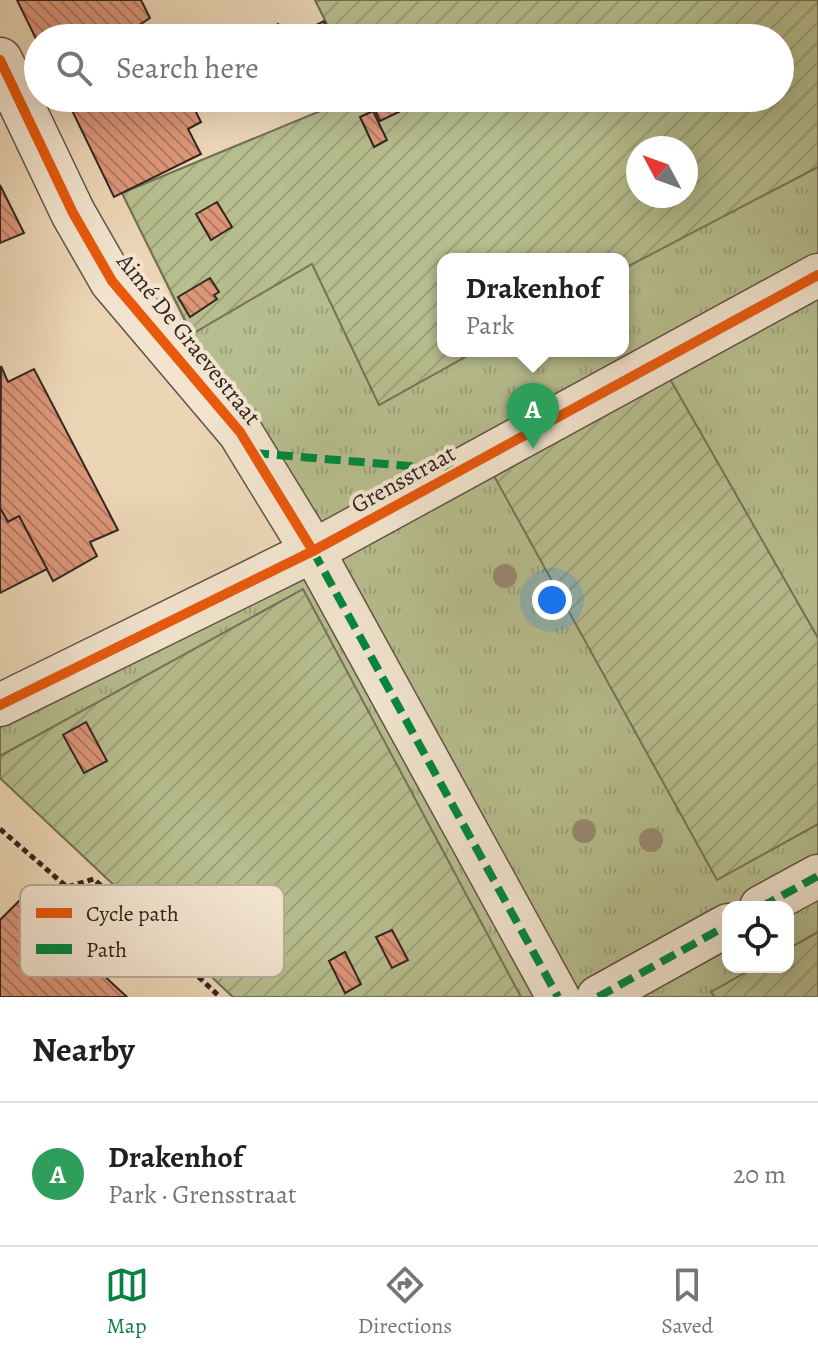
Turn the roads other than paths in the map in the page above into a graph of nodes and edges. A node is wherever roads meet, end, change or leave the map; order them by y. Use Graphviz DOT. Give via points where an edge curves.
graph roads {
  1 [pos="0,60"];
  2 [pos="24,110"];
  3 [pos="25,112"];
  4 [pos="818,275"];
  5 [pos="313,551"];
  6 [pos="0,705"];
  7 [pos="818,876"];
  8 [pos="772,901"];
  9 [pos="722,928"];
  10 [pos="558,997"];
  11 [pos="598,997"];
  1 -- 2 [label="street, Aimé De Graevestraat"];
  3 -- 5 [label="street, Aimé De Graevestraat" via="112,281 240,432"];
  4 -- 5 [label="street, Grensstraat"];
  5 -- 6 [label="street, Grensstraat"];
  5 -- 10 [label="street"];
  7 -- 8 [label="street"];
  9 -- 11 [label="street"];
}
